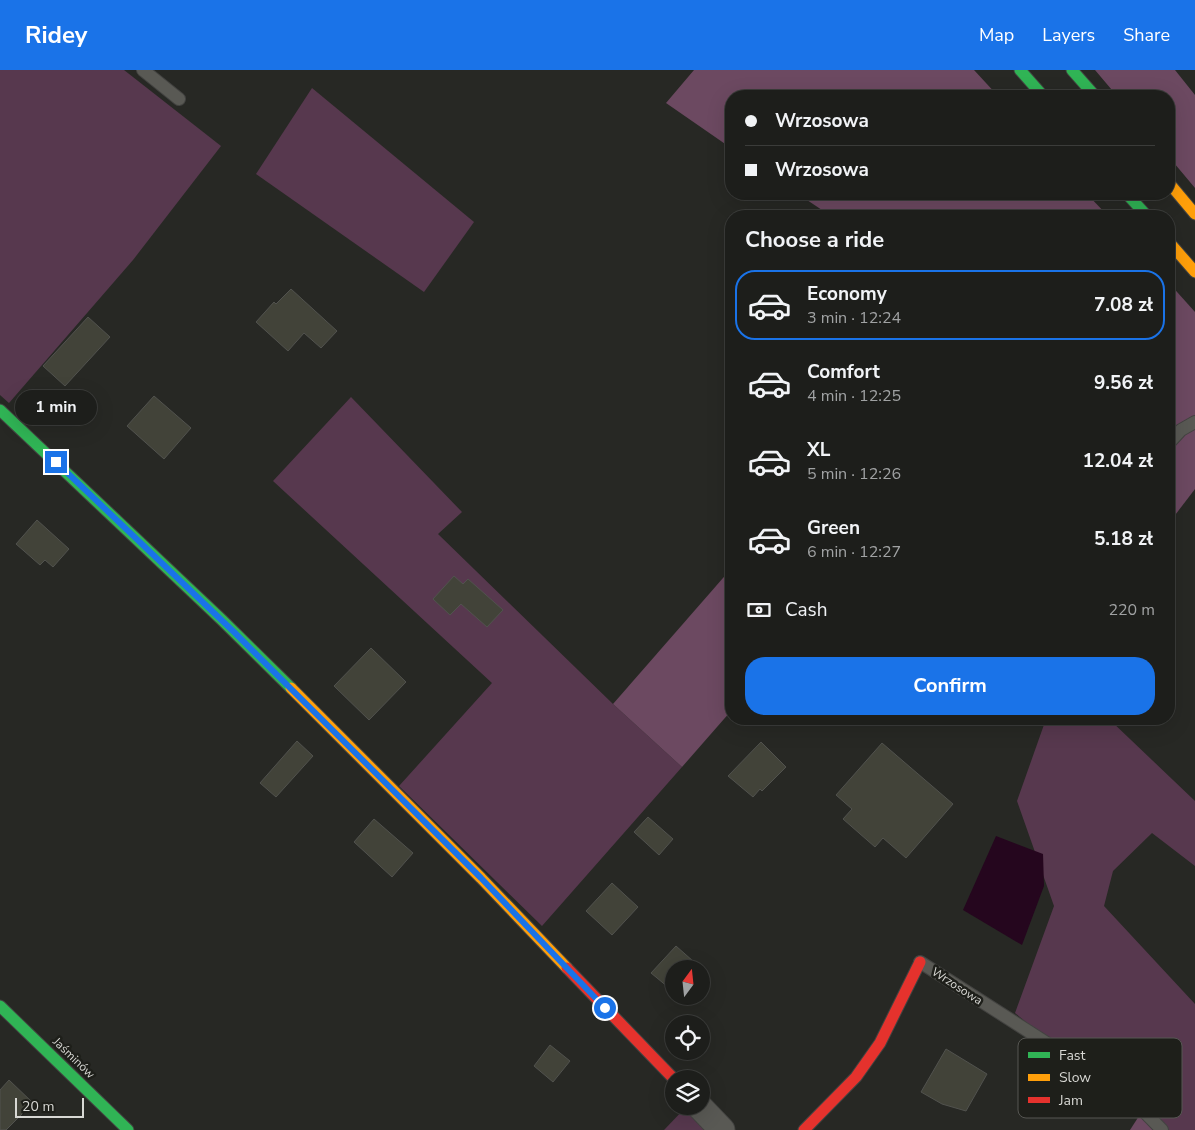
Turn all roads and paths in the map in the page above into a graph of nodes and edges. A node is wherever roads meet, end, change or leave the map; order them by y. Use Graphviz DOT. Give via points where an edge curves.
graph roads {
  1 [pos="144,70"];
  2 [pos="1020,70"];
  3 [pos="1072,70"];
  4 [pos="1038,90"];
  5 [pos="1090,90"];
  6 [pos="178,99"];
  7 [pos="1175,190"];
  8 [pos="1132,200"];
  9 [pos="1142,210"];
  10 [pos="1195,214"];
  11 [pos="1175,249"];
  12 [pos="1195,272"];
  13 [pos="0,410"];
  14 [pos="1195,422"];
  15 [pos="1175,436"];
  16 [pos="920,962"];
  17 [pos="0,1006"];
  18 [pos="1040,1038"];
  19 [pos="665,1071"];
  20 [pos="708,1115"];
  21 [pos="1151,1118"];
  22 [pos="128,1130"];
  23 [pos="722,1130"];
  24 [pos="804,1130"];
  25 [pos="1162,1130"];
  1 -- 6 [label="lane"];
  2 -- 4 [label="street"];
  3 -- 5 [label="street"];
  7 -- 10 [label="street"];
  8 -- 9 [label="street"];
  11 -- 12 [label="street"];
  13 -- 19 [label="street" via="222,620 481,878"];
  14 -- 15 [label="lane"];
  16 -- 18 [label="lane, Wrzosowa"];
  16 -- 24 [label="street, Wrzosowa" via="880,1043 856,1077"];
  17 -- 22 [label="street, Jaśminów"];
  20 -- 23 [label="street"];
  21 -- 25 [label="lane, Wrzosowa"];
}
